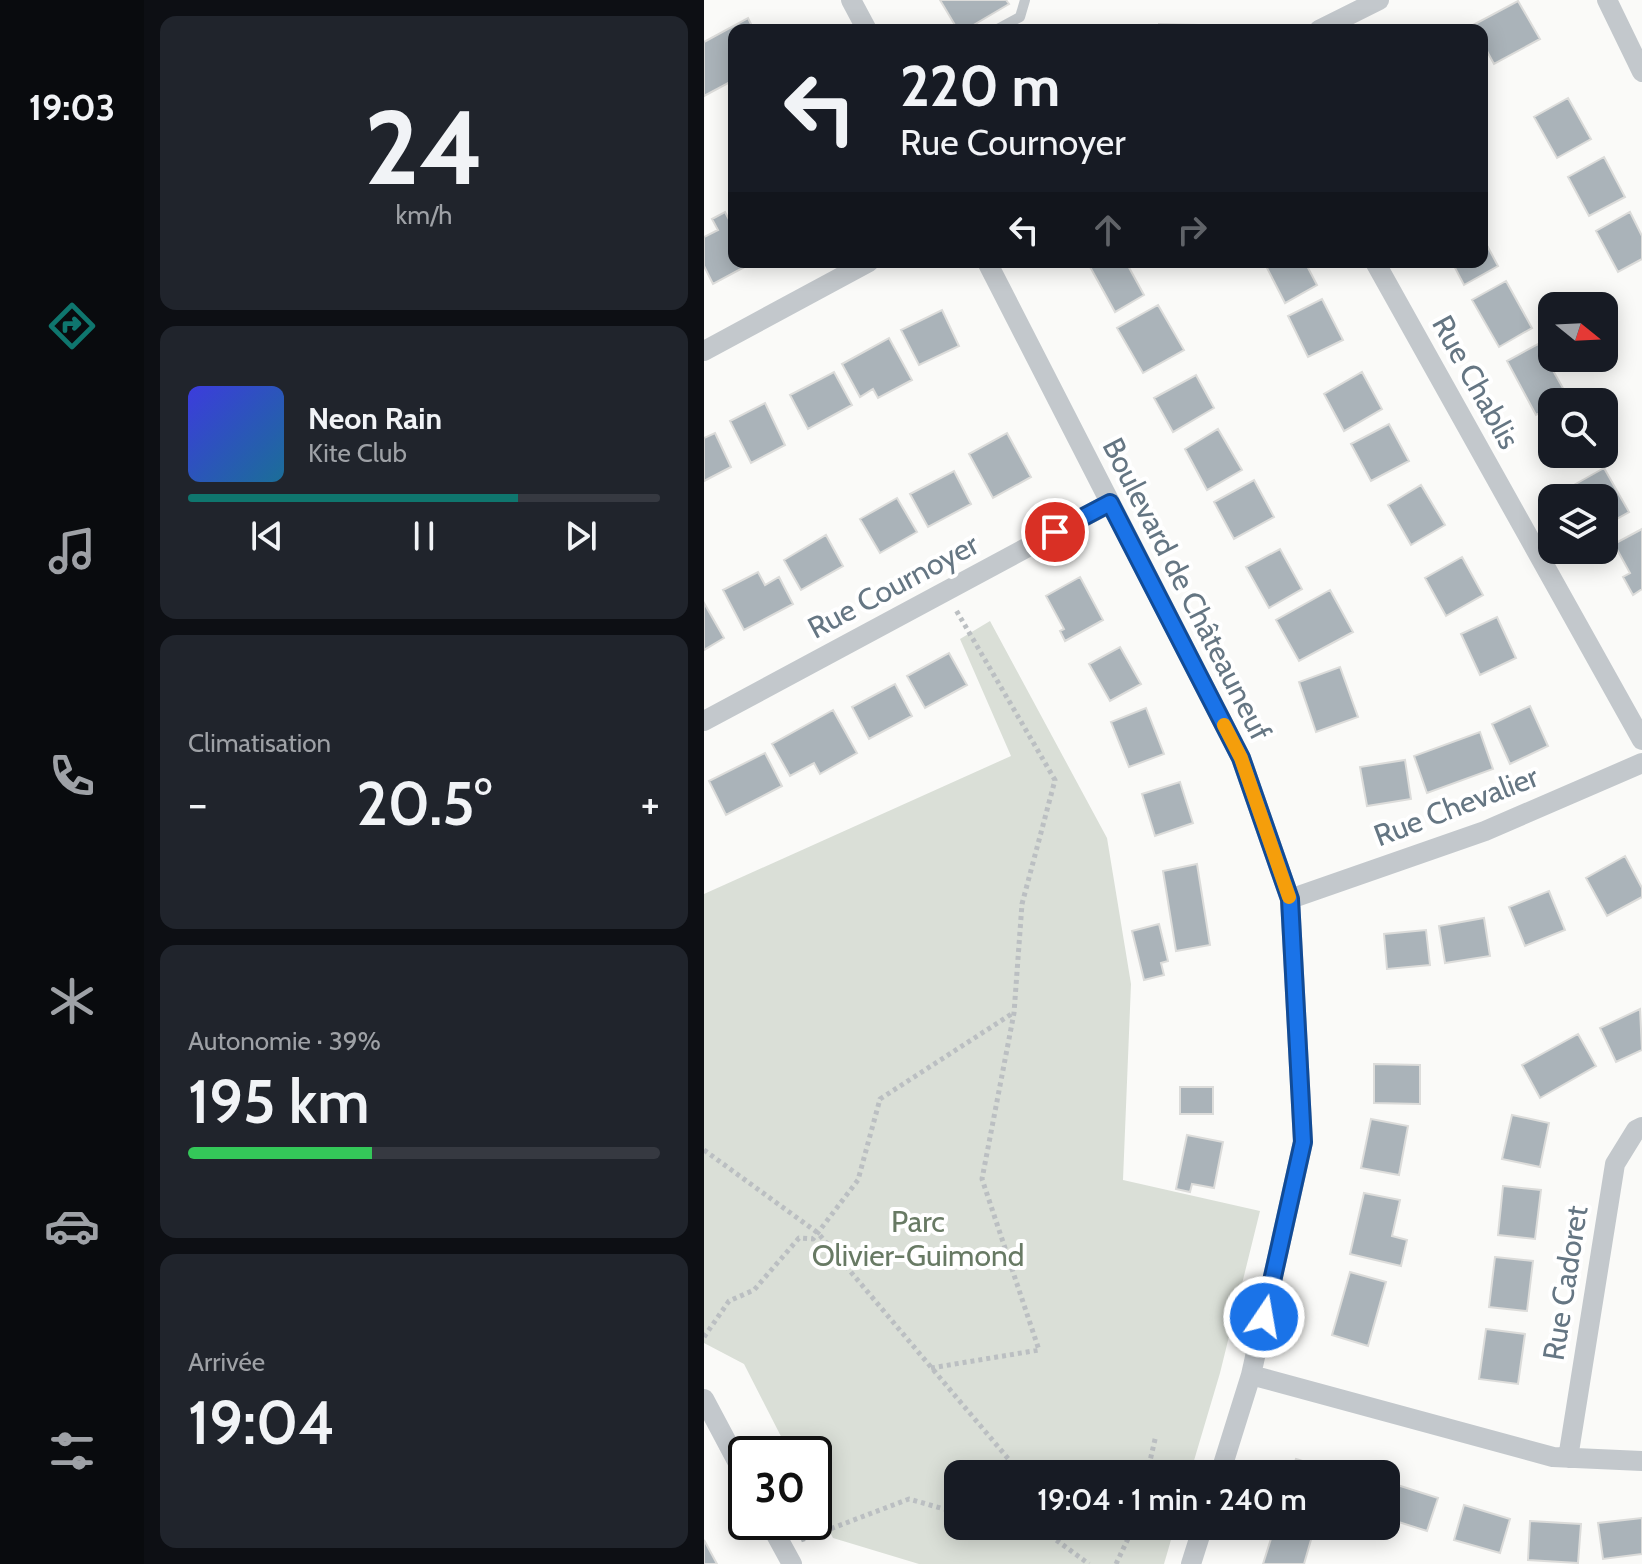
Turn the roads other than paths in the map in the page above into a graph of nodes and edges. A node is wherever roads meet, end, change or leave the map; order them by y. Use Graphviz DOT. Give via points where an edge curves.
graph roads {
  1 [pos="851,0"];
  2 [pos="1025,0"];
  3 [pos="1379,0"];
  4 [pos="1607,0"];
  5 [pos="864,24"];
  6 [pos="1008,24"];
  7 [pos="1331,24"];
  8 [pos="1642,72"];
  9 [pos="858,268"];
  10 [pos="990,268"];
  11 [pos="1378,268"];
  12 [pos="704,351"];
  13 [pos="1110,503"];
  14 [pos="704,721"];
  15 [pos="1642,740"];
  16 [pos="1642,763"];
  17 [pos="1290,899"];
  18 [pos="1642,1127"];
  19 [pos="1251,1375"];
  20 [pos="704,1399"];
  21 [pos="728,1444"];
  22 [pos="1568,1458"];
  23 [pos="1224,1460"];
  24 [pos="1642,1461"];
  25 [pos="1199,1540"];
  26 [pos="1191,1564"];
  1 -- 5 [label="street"];
  2 -- 6 [label="lane" via="1020,17"];
  3 -- 7 [label="street"];
  4 -- 8 [label="street"];
  9 -- 12 [label="street"];
  10 -- 13 [label="street, Boulevard de Châteauneuf"];
  11 -- 15 [label="street, Rue Chablis"];
  13 -- 14 [label="street, Rue Cournoyer"];
  13 -- 17 [label="street, Boulevard de Châteauneuf" via="1241,758"];
  16 -- 17 [label="street, Rue Chevalier" via="1485,831"];
  17 -- 19 [label="street, Boulevard de Châteauneuf" via="1303,1142"];
  18 -- 22 [label="street, Rue Cadoret" via="1615,1164"];
  19 -- 22 [label="street"];
  19 -- 23 [label="street, Boulevard de Châteauneuf"];
  20 -- 21 [label="street"];
  22 -- 24 [label="street"];
  25 -- 26 [label="street"];
}
